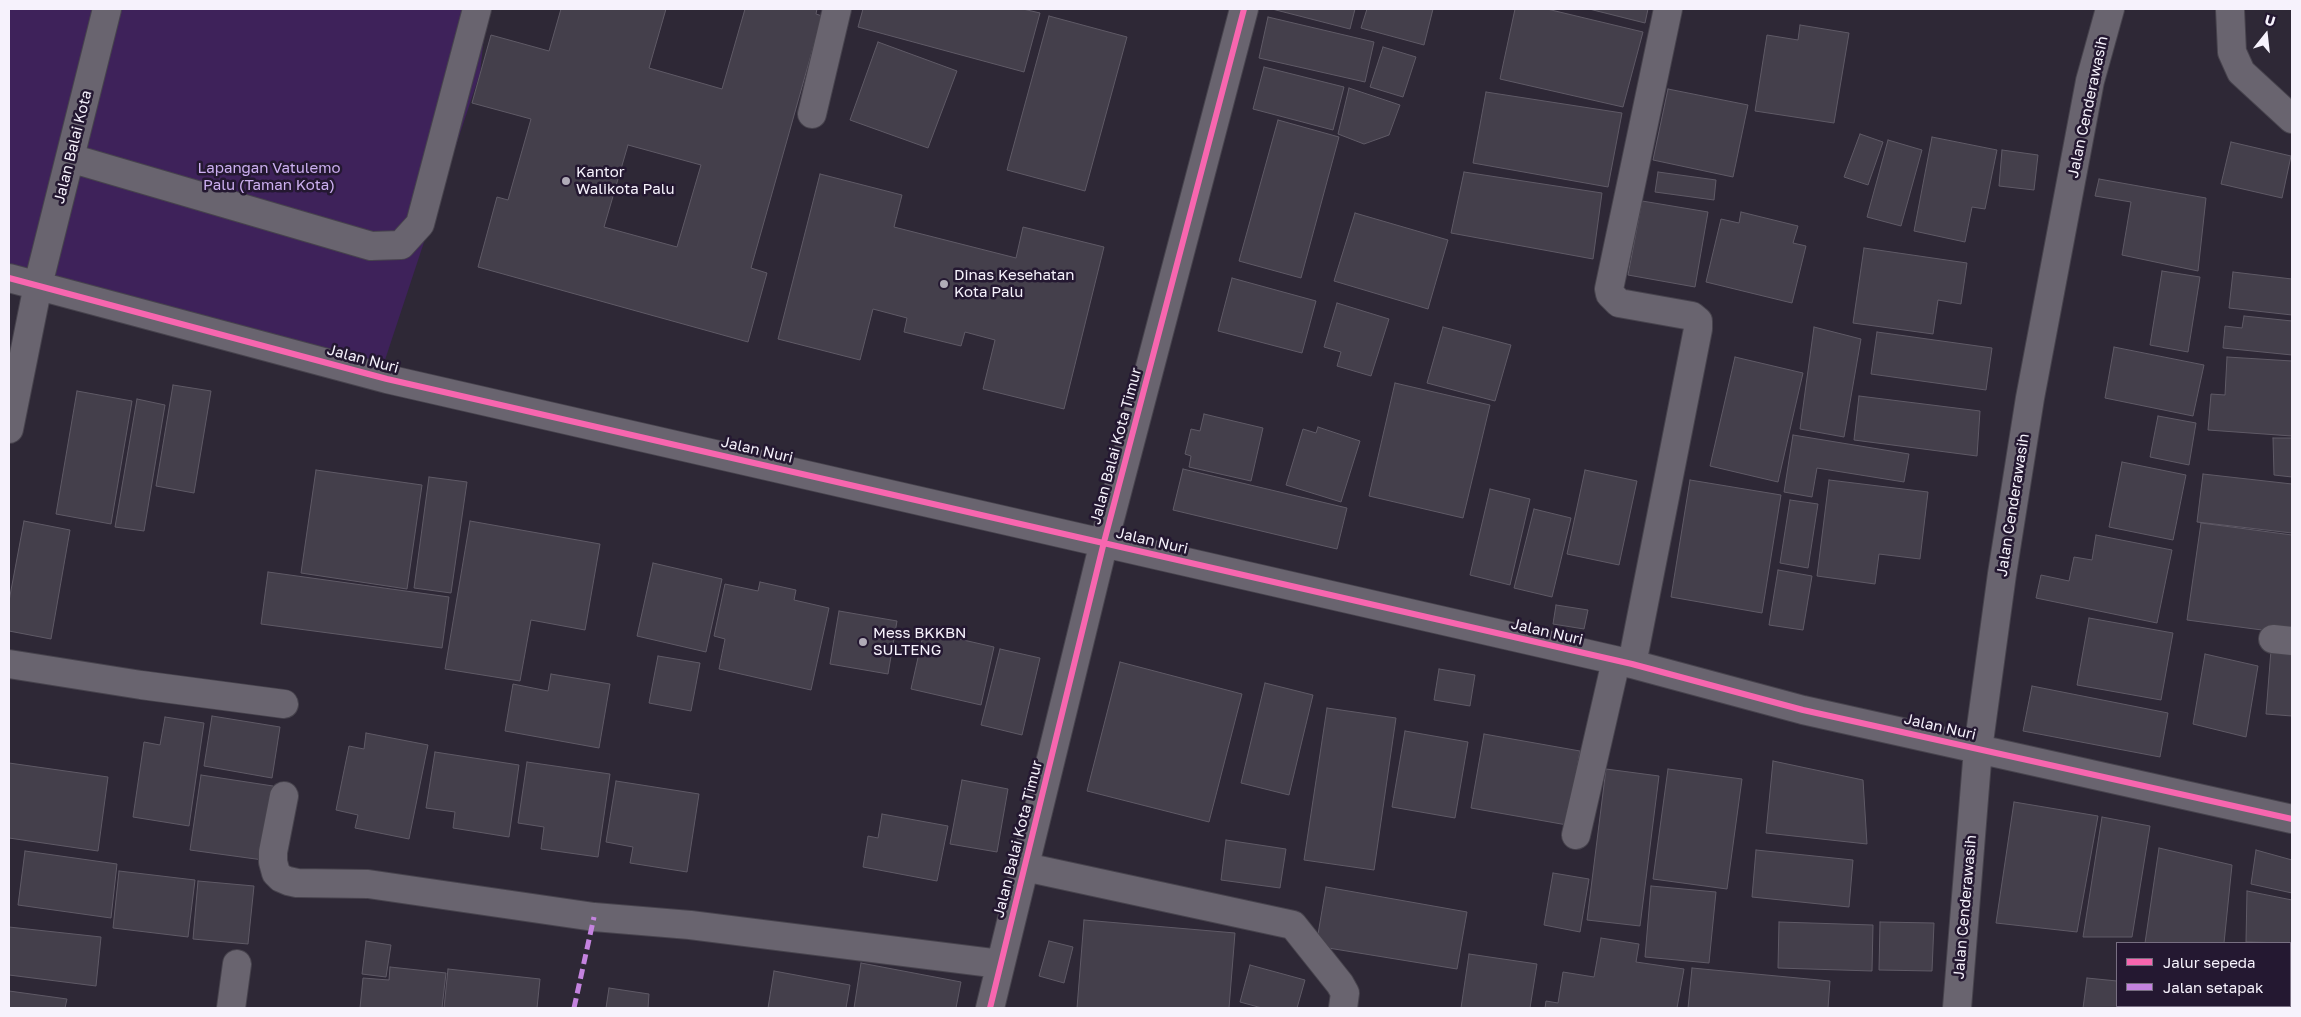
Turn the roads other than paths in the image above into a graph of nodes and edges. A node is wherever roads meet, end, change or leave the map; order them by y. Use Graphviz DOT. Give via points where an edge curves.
graph roads {
  1 [pos="107,9"];
  2 [pos="477,9"];
  3 [pos="837,9"];
  4 [pos="1244,9"];
  5 [pos="1668,9"];
  6 [pos="2110,9"];
  7 [pos="2230,9"];
  8 [pos="812,114"];
  9 [pos="2292,119"];
  10 [pos="70,158"];
  11 [pos="9,278"];
  12 [pos="38,285"];
  13 [pos="9,429"];
  14 [pos="1104,542"];
  15 [pos="1624,663"];
  16 [pos="9,664"];
  17 [pos="284,704"];
  18 [pos="1978,749"];
  19 [pos="284,796"];
  20 [pos="2292,819"];
  21 [pos="1576,835"];
  22 [pos="1025,867"];
  23 [pos="237,964"];
  24 [pos="1000,964"];
  25 [pos="231,1008"];
  26 [pos="990,1008"];
  27 [pos="1343,1008"];
  28 [pos="1957,1008"];
  1 -- 10 [label="street, Jalan Balai Kota"];
  2 -- 10 [label="street" via="420,224 401,245 371,246"];
  3 -- 8 [label="street"];
  4 -- 14 [label="street, Jalan Balai Kota Timur"];
  5 -- 15 [label="street" via="1609,289 1619,303 1692,316 1698,321 1698,329"];
  6 -- 18 [label="street, Jalan Cenderawasih" via="2090,81 2030,398"];
  7 -- 9 [label="street" via="2232,52 2242,72"];
  10 -- 12 [label="street, Jalan Balai Kota"];
  11 -- 12 [label="street, Jalan Nuri"];
  12 -- 13 [label="street, Jalan Balai Kota"];
  12 -- 14 [label="street, Jalan Nuri" via="387,379"];
  14 -- 15 [label="street, Jalan Nuri"];
  14 -- 22 [label="street, Jalan Balai Kota Timur"];
  15 -- 18 [label="street, Jalan Nuri" via="1803,710"];
  15 -- 21 [label="street"];
  16 -- 17 [label="street"];
  18 -- 20 [label="street, Jalan Nuri"];
  18 -- 28 [label="street, Jalan Cenderawasih"];
  19 -- 24 [label="street" via="273,862 276,873 288,881 368,884 594,917 690,925"];
  22 -- 24 [label="street, Jalan Balai Kota Timur"];
  22 -- 27 [label="street" via="1293,925 1340,984 1345,993"];
  23 -- 25 [label="street"];
  24 -- 26 [label="street, Jalan Balai Kota Timur"];
}
